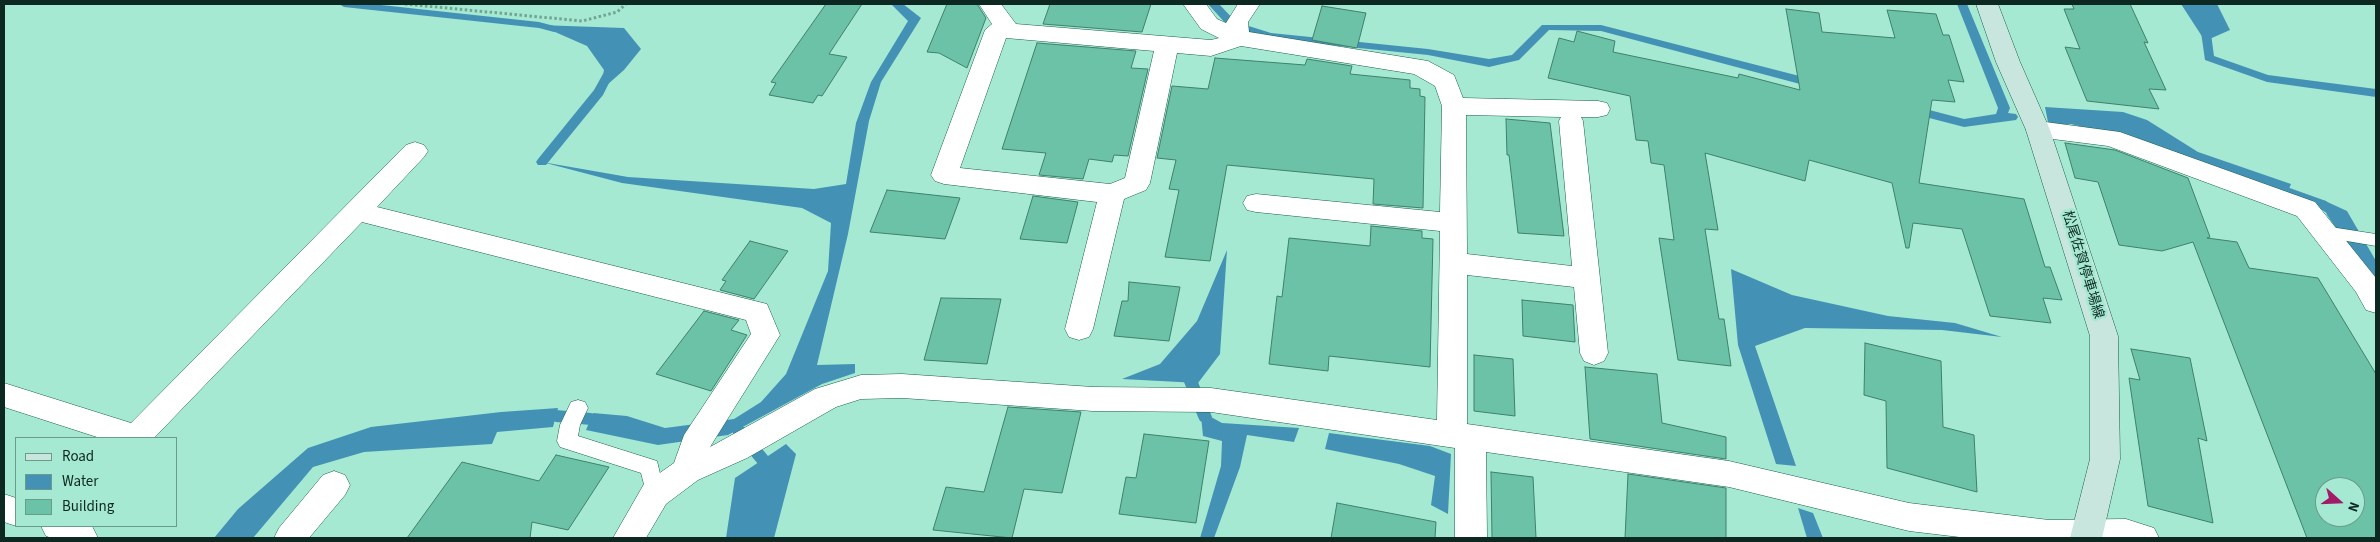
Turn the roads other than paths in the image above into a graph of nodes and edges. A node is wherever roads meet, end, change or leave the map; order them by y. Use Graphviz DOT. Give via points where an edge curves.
graph roads {
  1 [pos="990,4"];
  2 [pos="1194,4"];
  3 [pos="1987,4"];
  4 [pos="1241,21"];
  5 [pos="1009,31"];
  6 [pos="1167,45"];
  7 [pos="1454,106"];
  8 [pos="1598,109"];
  9 [pos="1571,121"];
  10 [pos="2034,122"];
  11 [pos="415,151"];
  12 [pos="1112,194"];
  13 [pos="1256,203"];
  14 [pos="356,211"];
  15 [pos="1453,223"];
  16 [pos="2332,233"];
  17 [pos="2369,239"];
  18 [pos="1453,263"];
  19 [pos="1587,278"];
  20 [pos="2376,302"];
  21 [pos="1079,329"];
  22 [pos="1594,353"];
  23 [pos="4,396"];
  24 [pos="574,417"];
  25 [pos="1461,435"];
  26 [pos="136,437"];
  27 [pos="691,458"];
  28 [pos="334,485"];
  29 [pos="655,494"];
  30 [pos="60,527"];
  31 [pos="2086,536"];
  32 [pos="82,538"];
  33 [pos="290,538"];
  34 [pos="629,538"];
  35 [pos="1471,538"];
  36 [pos="2143,538"];
  1 -- 5 [label="street"];
  2 -- 4 [label="street" via="1209,24"];
  3 -- 10 [label="main road, 松尾佐賀停車場線"];
  4 -- 6 [label="street" via="1223,45 1210,48"];
  4 -- 7 [label="street" via="1420,67 1446,81"];
  5 -- 6 [label="street"];
  5 -- 12 [label="street" via="997,30 944,174"];
  6 -- 12 [label="street" via="1136,182"];
  7 -- 8 [label="street"];
  7 -- 15 [label="street"];
  9 -- 19 [label="street"];
  10 -- 16 [label="street" via="2111,138 2306,209"];
  10 -- 31 [label="main road, 松尾佐賀停車場線" via="2104,336 2105,459"];
  11 -- 14 [label="street"];
  12 -- 21 [label="street"];
  13 -- 15 [label="street"];
  14 -- 26 [label="street"];
  14 -- 27 [label="street" via="757,312 766,335 711,418"];
  15 -- 18 [label="street"];
  16 -- 17 [label="lane"];
  16 -- 20 [label="street"];
  18 -- 19 [label="street"];
  18 -- 25 [label="street"];
  19 -- 22 [label="street"];
  23 -- 26 [label="street"];
  24 -- 29 [label="lane" via="567,442 650,467"];
  25 -- 27 [label="street" via="1198,400 1093,399 902,386 861,388 826,398 748,442"];
  25 -- 31 [label="street" via="1729,474 1909,517"];
  25 -- 35 [label="street"];
  27 -- 29 [label="street"];
  28 -- 33 [label="street"];
  29 -- 34 [label="street"];
  30 -- 32 [label="street" via="78,533"];
  31 -- 36 [label="street" via="2126,533"];
}
